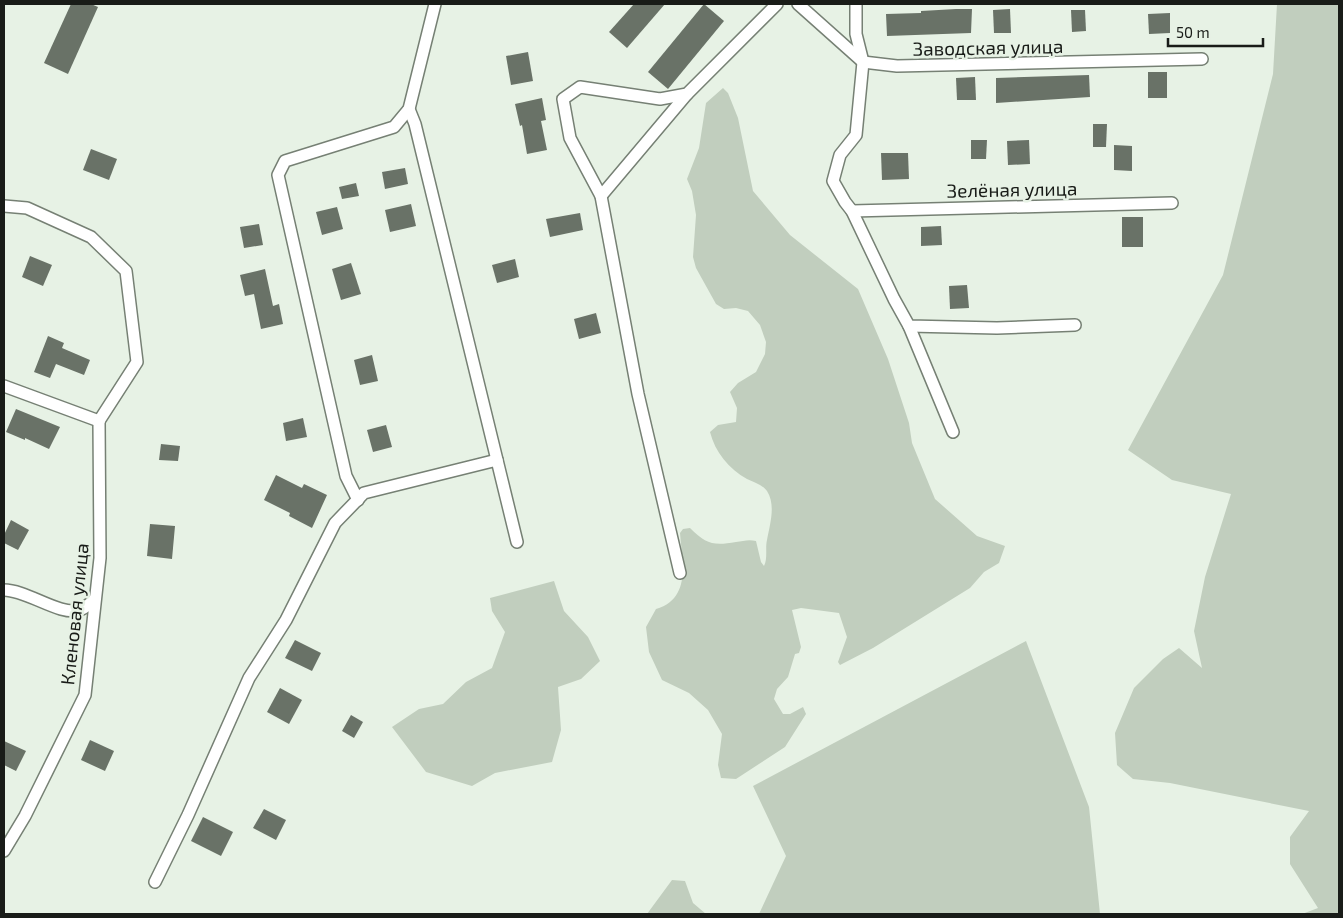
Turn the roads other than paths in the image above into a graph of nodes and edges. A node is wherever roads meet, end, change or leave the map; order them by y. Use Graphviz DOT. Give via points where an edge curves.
graph roads {
  1 [pos="435,4"];
  2 [pos="777,4"];
  3 [pos="798,4"];
  4 [pos="856,4"];
  5 [pos="1202,59"];
  6 [pos="863,62"];
  7 [pos="687,94"];
  8 [pos="409,109"];
  9 [pos="601,196"];
  10 [pos="1172,203"];
  11 [pos="4,206"];
  12 [pos="852,211"];
  13 [pos="1075,325"];
  14 [pos="909,326"];
  15 [pos="4,386"];
  16 [pos="99,421"];
  17 [pos="953,432"];
  18 [pos="497,460"];
  19 [pos="358,500"];
  20 [pos="517,542"];
  21 [pos="680,573"];
  22 [pos="4,590"];
  23 [pos="95,599"];
  24 [pos="4,851"];
  25 [pos="155,882"];
  1 -- 8 [label="street"];
  2 -- 7 [label="street"];
  3 -- 6 [label="street"];
  4 -- 6 [label="street" via="856,34"];
  5 -- 6 [label="street, Заводская улица" via="897,66"];
  6 -- 12 [label="street" via="856,135 840,155 833,181"];
  7 -- 9 [label="street"];
  7 -- 9 [label="street" via="660,98 580,87 563,99 570,138"];
  8 -- 18 [label="street"];
  8 -- 19 [label="street" via="394,127 285,161 278,175 346,476"];
  9 -- 21 [label="street" via="638,394"];
  10 -- 12 [label="street, Зелёная улица"];
  11 -- 16 [label="street" via="27,208 91,237 126,271 137,362"];
  12 -- 14 [label="street"];
  13 -- 14 [label="street" via="996,328"];
  14 -- 17 [label="street"];
  15 -- 16 [label="street"];
  16 -- 23 [label="street, Кленовая улица" via="100,558"];
  18 -- 19 [label="street" via="364,493"];
  18 -- 20 [label="street"];
  19 -- 25 [label="street" via="335,524 286,620 249,678"];
  22 -- 23 [label="street" via="14,590 70,612 81,610"];
  23 -- 24 [label="street, Кленовая улица" via="84,695 25,816"];
}
